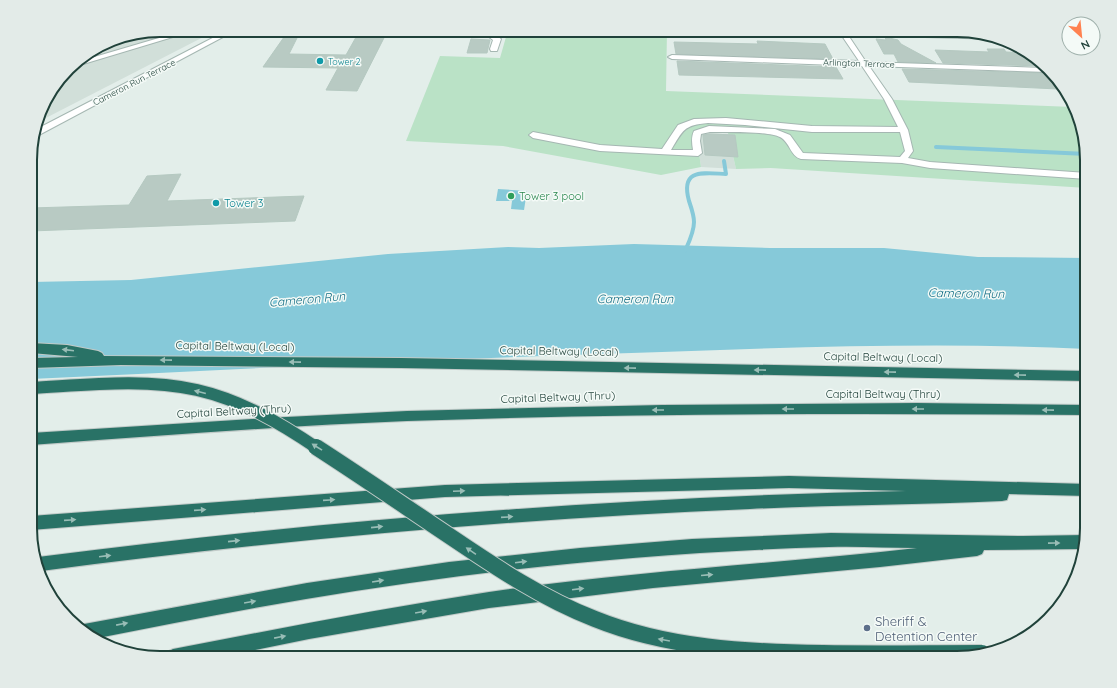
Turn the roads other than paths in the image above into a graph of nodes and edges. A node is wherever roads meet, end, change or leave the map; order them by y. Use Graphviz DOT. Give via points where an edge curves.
graph roads {
  1 [pos="169,37"];
  2 [pos="220,37"];
  3 [pos="494,37"];
  4 [pos="846,37"];
  5 [pos="494,49"];
  6 [pos="672,57"];
  7 [pos="87,61"];
  8 [pos="864,63"];
  9 [pos="1040,70"];
  10 [pos="904,130"];
  11 [pos="41,131"];
  12 [pos="533,135"];
  13 [pos="665,152"];
  14 [pos="902,160"];
  15 [pos="1080,176"];
  16 [pos="37,348"];
  17 [pos="120,360"];
  18 [pos="37,363"];
  19 [pos="1080,376"];
  20 [pos="37,388"];
  21 [pos="1080,410"];
  22 [pos="37,438"];
  23 [pos="1080,490"];
  24 [pos="1080,490"];
  25 [pos="37,523"];
  26 [pos="1079,542"];
  27 [pos="1023,544"];
  28 [pos="43,563"];
  29 [pos="92,631"];
  30 [pos="208,651"];
  31 [pos="742,651"];
  1 -- 7 [label="street"];
  2 -- 11 [label="street, Cameron Run Terrace"];
  3 -- 5 [label="street" via="497,39"];
  4 -- 8 [label="street"];
  6 -- 8 [label="street, Arlington Terrace"];
  8 -- 9 [label="street, Arlington Terrace"];
  8 -- 10 [label="street" via="888,99"];
  10 -- 13 [label="street" via="810,129 760,123 700,121 684,124"];
  10 -- 14 [label="street" via="909,151"];
  12 -- 13 [label="street" via="600,148"];
  13 -- 14 [label="street" via="698,152 697,133 709,129 775,132 793,142 796,152 802,156"];
  14 -- 15 [label="street" via="930,165"];
  17 -- 16 [label="highway, one-way" via="67,350"];
  17 -- 18 [label="highway, Capital Beltway (Local)"];
  19 -- 17 [label="highway, Capital Beltway (Local), one-way"];
  31 -- 20 [label="highway, one-way, bridge" via="655,639 609,625 568,608 502,571 317,447 245,406 196,390 165,386"];
  21 -- 22 [label="highway, Capital Beltway (Thru), one-way" via="626,410 406,416"];
  25 -- 23 [label="highway, one-way" via="445,491 789,482"];
  28 -- 24 [label="highway, one-way" via="205,544 421,523 752,502 950,497"];
  27 -- 26 [label="highway, one-way"];
  29 -- 27 [label="highway, one-way" via="307,591 449,570 580,555 692,546 831,540"];
  30 -- 27 [label="highway, one-way" via="489,600 653,580 880,560"];
}
